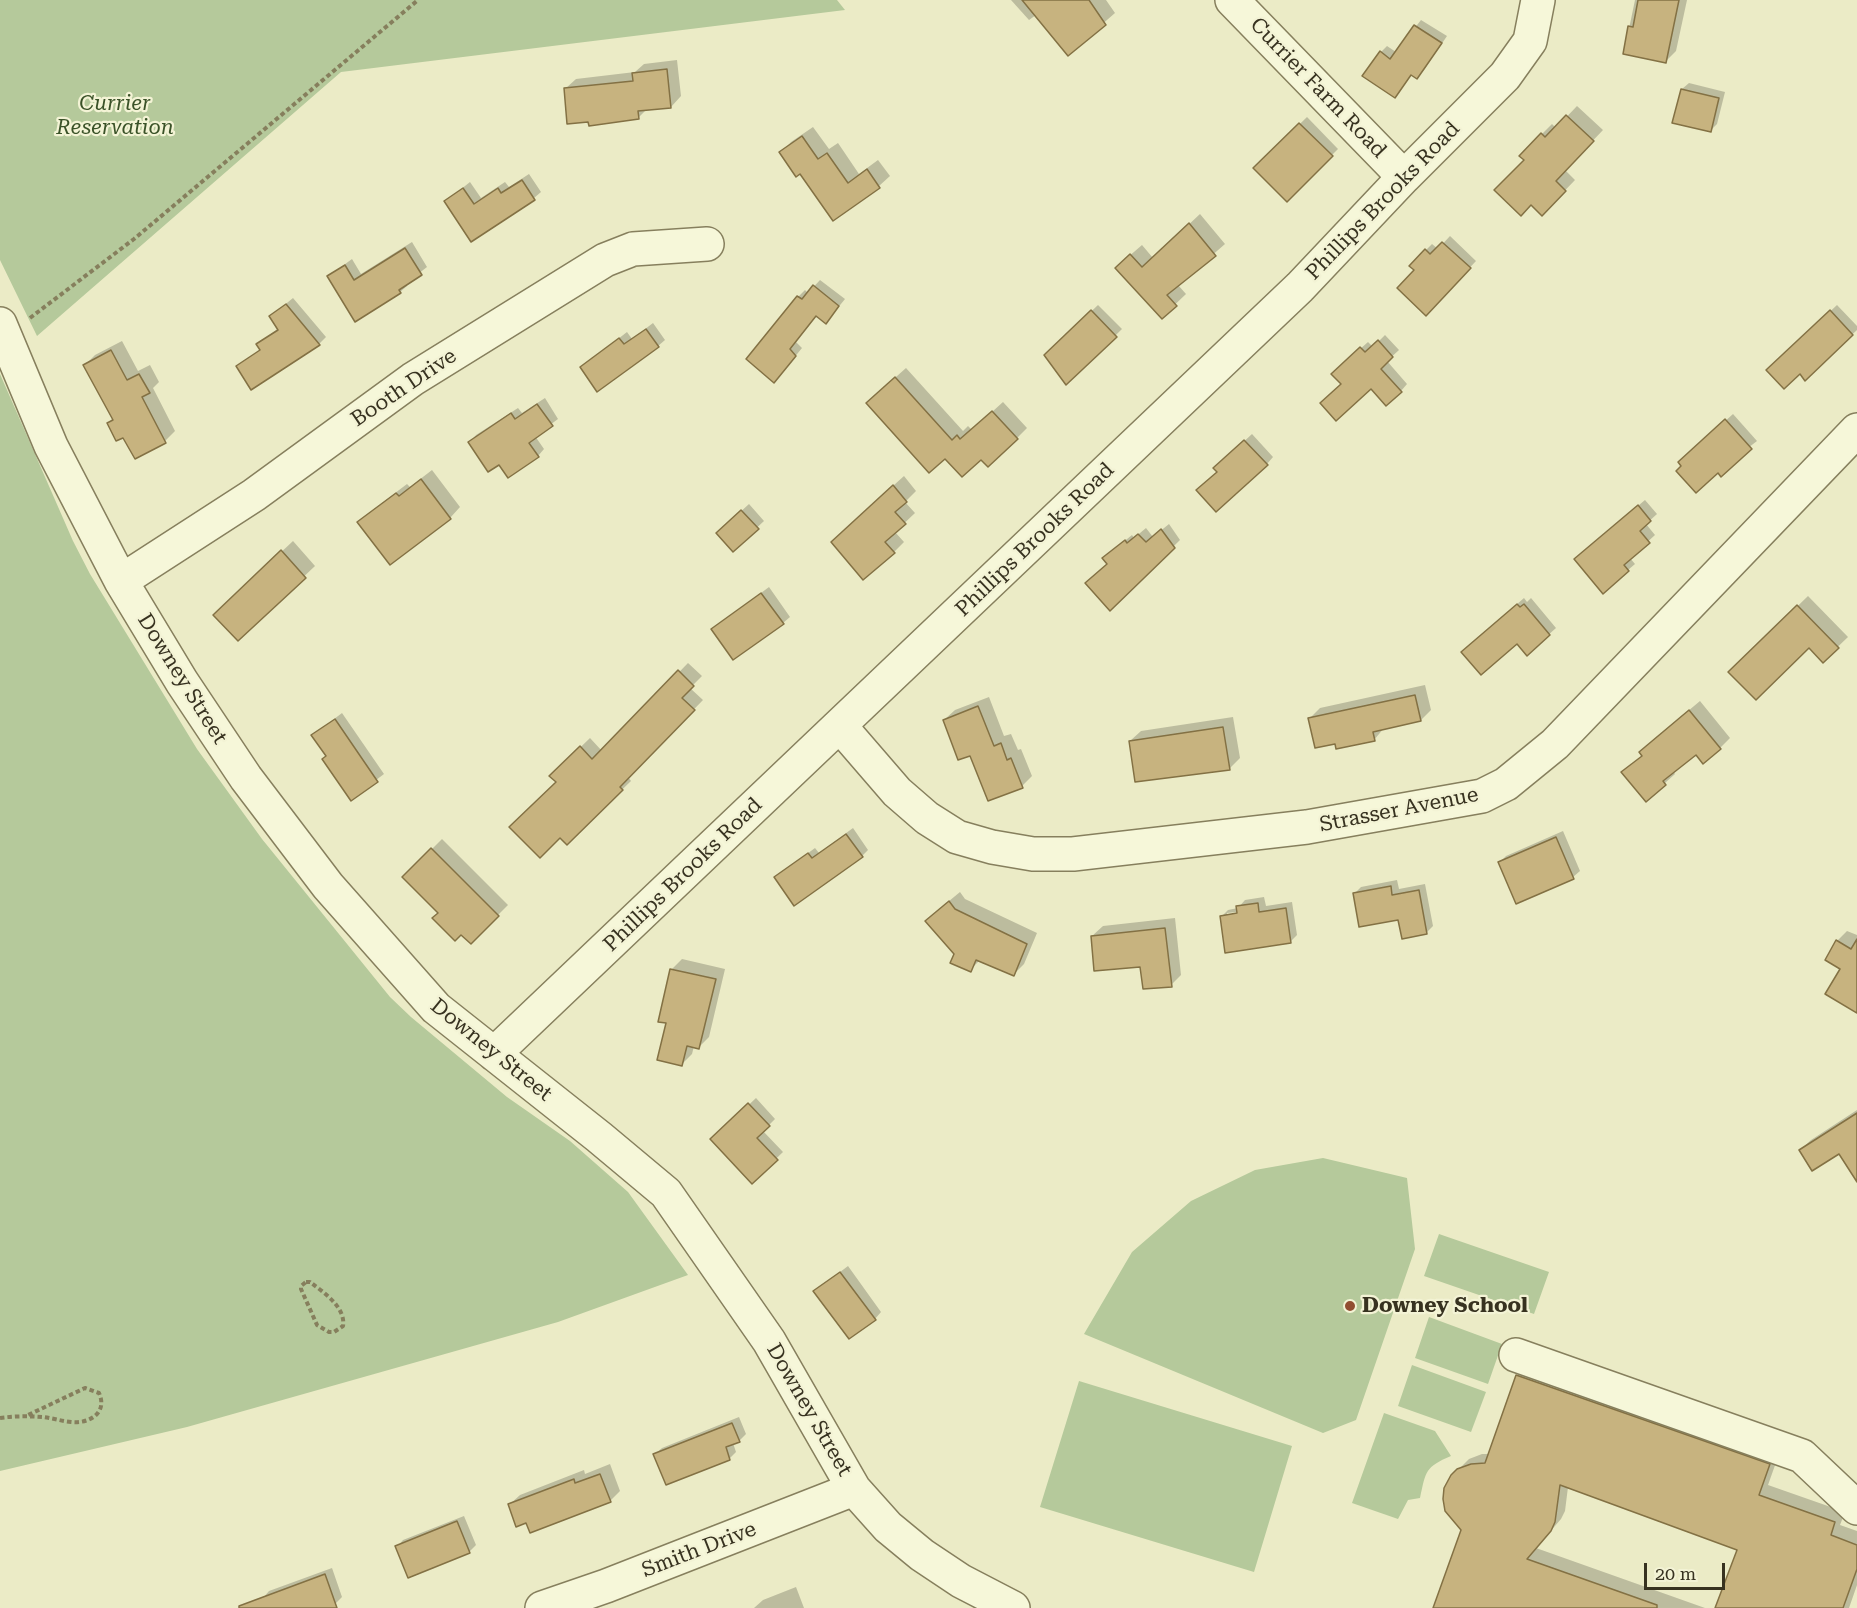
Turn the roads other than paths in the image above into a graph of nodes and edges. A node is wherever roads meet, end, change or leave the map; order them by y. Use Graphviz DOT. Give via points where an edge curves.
graph roads {
  1 [pos="1232,0"];
  2 [pos="1538,0"];
  3 [pos="1404,177"];
  4 [pos="707,244"];
  5 [pos="3,331"];
  6 [pos="1857,430"];
  7 [pos="121,581"];
  8 [pos="840,726"];
  9 [pos="494,1054"];
  10 [pos="1516,1355"];
  11 [pos="855,1489"];
  12 [pos="1857,1508"];
  13 [pos="542,1608"];
  14 [pos="1012,1608"];
  1 -- 3 [label="street, Currier Farm Road"];
  2 -- 3 [label="street, Phillips Brooks Road" via="1530,41 1504,76"];
  3 -- 8 [label="street, Phillips Brooks Road" via="1300,287"];
  4 -- 7 [label="street, Booth Drive" via="633,249 604,260 413,379 254,495"];
  5 -- 7 [label="street, Downey Street" via="51,446"];
  6 -- 8 [label="street, Strasser Avenue" via="1555,744 1506,784 1482,795 1307,827 1073,854 1033,854 957,837 927,818 897,792"];
  7 -- 9 [label="street, Downey Street" via="246,778 328,886 436,1008"];
  8 -- 9 [label="street, Phillips Brooks Road"];
  9 -- 11 [label="street, Downey Street" via="666,1193 769,1341"];
  10 -- 12 [label="street" via="1802,1456"];
  11 -- 13 [label="street, Smith Drive"];
  11 -- 14 [label="street, Downey Street" via="888,1527 922,1555 968,1586"];
}
